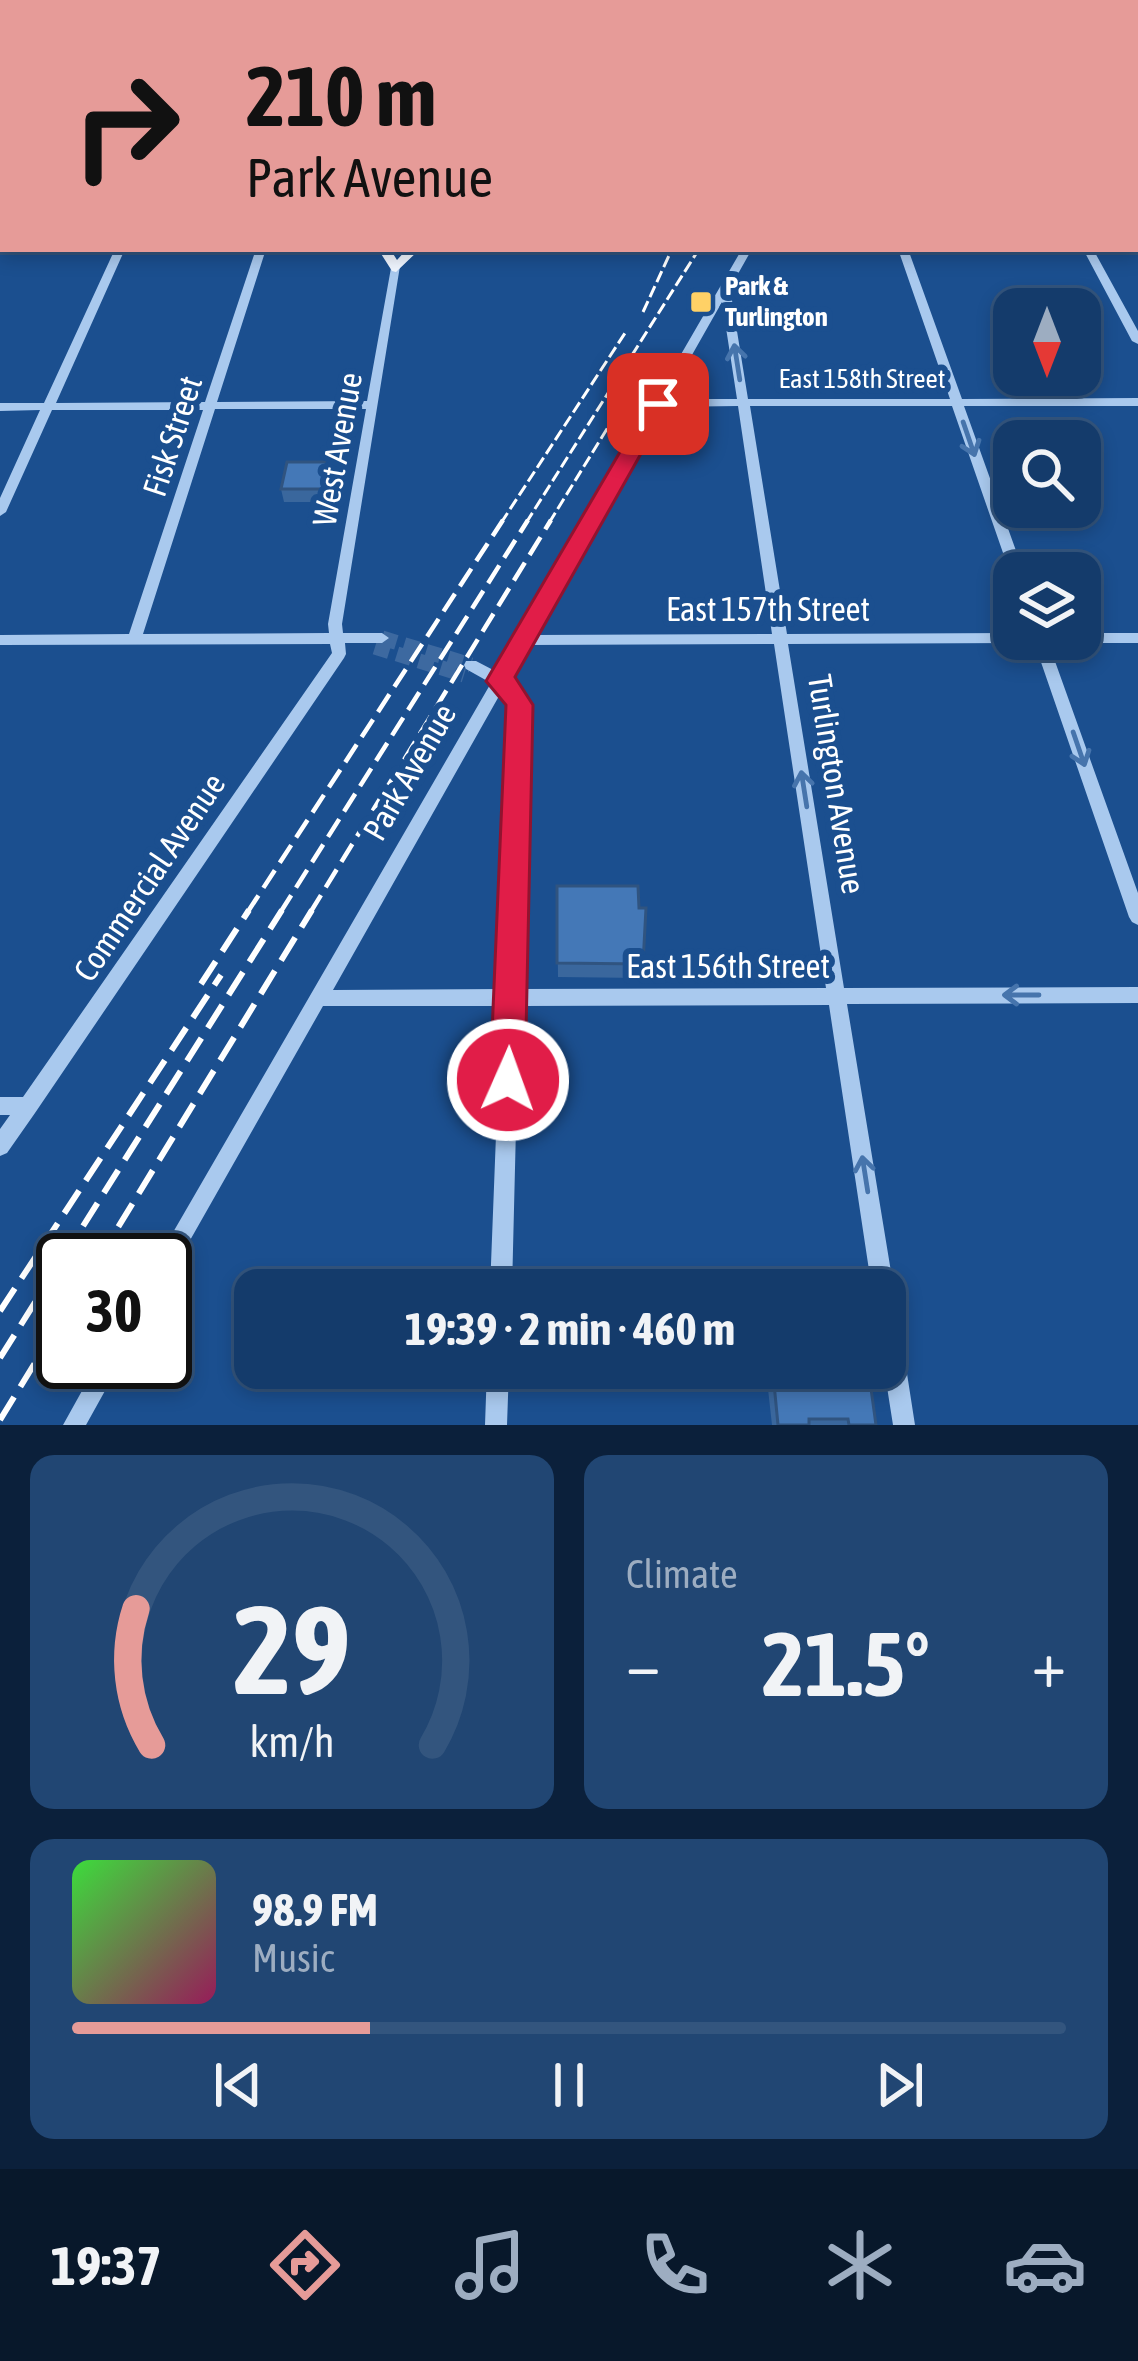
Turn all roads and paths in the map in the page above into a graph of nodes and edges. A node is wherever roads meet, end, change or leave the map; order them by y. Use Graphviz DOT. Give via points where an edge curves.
graph roads {
  1 [pos="119,252"];
  2 [pos="260,252"];
  3 [pos="386,252"];
  4 [pos="411,252"];
  5 [pos="745,252"];
  6 [pos="904,252"];
  7 [pos="1090,252"];
  8 [pos="396,268"];
  9 [pos="725,288"];
  10 [pos="1138,341"];
  11 [pos="1138,402"];
  12 [pos="957,403"];
  13 [pos="658,404"];
  14 [pos="743,404"];
  15 [pos="372,405"];
  16 [pos="210,406"];
  17 [pos="0,407"];
  18 [pos="48,407"];
  19 [pos="0,512"];
  20 [pos="1010,552"];
  21 [pos="780,638"];
  22 [pos="993,638"];
  23 [pos="1101,638"];
  24 [pos="1138,638"];
  25 [pos="338,639"];
  26 [pos="0,640"];
  27 [pos="134,640"];
  28 [pos="523,640"];
  29 [pos="379,642"];
  30 [pos="1047,660"];
  31 [pos="468,670"];
  32 [pos="499,681"];
  33 [pos="1138,917"];
  34 [pos="1138,994"];
  35 [pos="836,995"];
  36 [pos="510,996"];
  37 [pos="317,998"];
  38 [pos="0,1106"];
  39 [pos="28,1106"];
  40 [pos="0,1146"];
  41 [pos="183,1233"];
  42 [pos="502,1269"];
  43 [pos="880,1269"];
  44 [pos="96,1389"];
  45 [pos="497,1389"];
  46 [pos="898,1389"];
  47 [pos="80,1418"];
  48 [pos="496,1425"];
  49 [pos="904,1425"];
  1 -- 18 [label="street"];
  2 -- 16 [label="street, Fisk Street"];
  3 -- 8 [label="main road"];
  4 -- 8 [label="main road"];
  5 -- 9 [label="street, Park Avenue"];
  6 -- 12 [label="street"];
  7 -- 10 [label="street"];
  8 -- 15 [label="street, West Avenue"];
  9 -- 13 [label="street, Park Avenue"];
  14 -- 9 [label="street, Turlington Avenue, one-way"];
  11 -- 12 [label="street, East 158th Street"];
  12 -- 14 [label="street, East 158th Street"];
  12 -- 20 [label="street, one-way"];
  13 -- 14 [label="street, East 158th Street"];
  13 -- 28 [label="street, Park Avenue"];
  14 -- 21 [label="street, Turlington Avenue"];
  15 -- 16 [label="street"];
  15 -- 25 [label="street, West Avenue" via="334,624"];
  16 -- 18 [label="street"];
  16 -- 27 [label="street, Fisk Street"];
  17 -- 18 [label="street"];
  18 -- 19 [label="street"];
  21 -- 22 [label="street, East 157th Street"];
  21 -- 28 [label="street, East 157th Street"];
  35 -- 21 [label="street, Turlington Avenue, one-way"];
  23 -- 24 [label="street"];
  25 -- 27 [label="street"];
  25 -- 29 [label="street"];
  25 -- 39 [label="street, Commercial Avenue" via="339,654"];
  26 -- 27 [label="street"];
  28 -- 32 [label="street, Park Avenue"];
  30 -- 33 [label="street, one-way"];
  31 -- 32 [label="street"];
  32 -- 36 [label="street" via="520,705"];
  32 -- 37 [label="street, Park Avenue"];
  34 -- 35 [label="street, East 156th Street, one-way"];
  35 -- 36 [label="street, East 156th Street"];
  43 -- 35 [label="street, Turlington Avenue, one-way"];
  36 -- 37 [label="street, East 156th Street"];
  36 -- 42 [label="street"];
  37 -- 41 [label="street, Park Avenue"];
  38 -- 39 [label="street"];
  39 -- 40 [label="street, Commercial Avenue"];
  44 -- 47 [label="street"];
  45 -- 48 [label="street"];
  46 -- 49 [label="street"];
}
